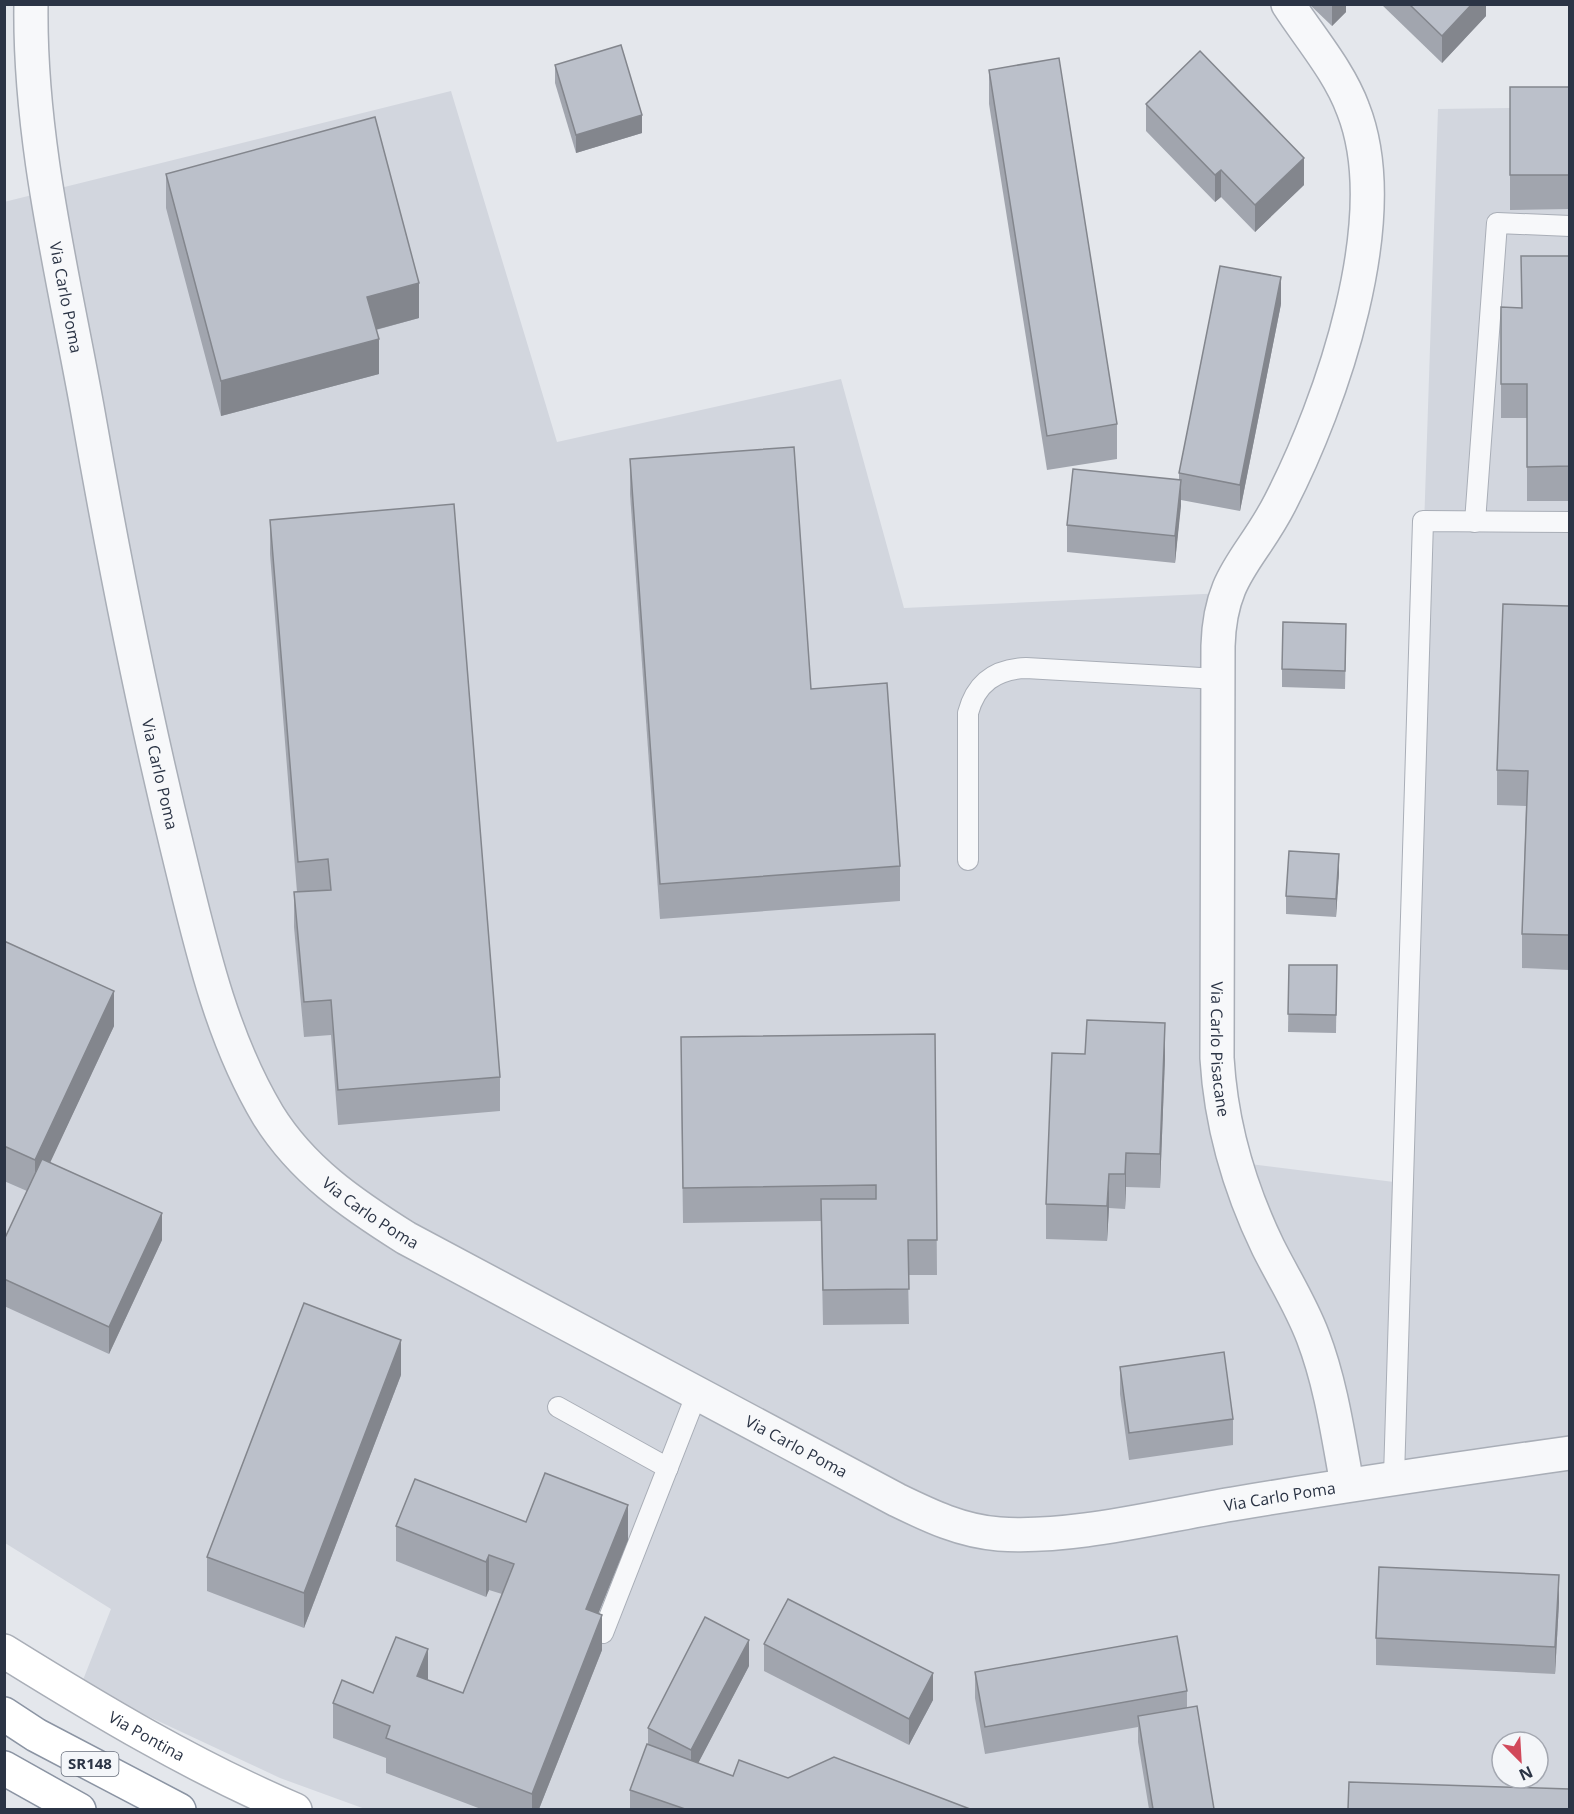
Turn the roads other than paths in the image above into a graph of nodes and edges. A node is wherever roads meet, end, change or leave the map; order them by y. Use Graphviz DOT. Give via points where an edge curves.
graph roads {
  1 [pos="31,4"];
  2 [pos="1288,4"];
  3 [pos="1569,226"];
  4 [pos="1475,522"];
  5 [pos="1569,522"];
  6 [pos="1218,680"];
  7 [pos="968,860"];
  8 [pos="697,1393"];
  9 [pos="558,1407"];
  10 [pos="1569,1453"];
  11 [pos="668,1468"];
  12 [pos="1394,1478"];
  13 [pos="1347,1484"];
  14 [pos="603,1633"];
  15 [pos="4,1652"];
  16 [pos="4,1714"];
  17 [pos="4,1768"];
  18 [pos="79,1809"];
  19 [pos="178,1809"];
  20 [pos="295,1809"];
  1 -- 8 [label="street, Via Carlo Poma" via="37,128 122,603 194,918 218,999 247,1074 283,1136 312,1170 346,1199 406,1238"];
  2 -- 6 [label="street, Via Carlo Pisacane" via="1353,109 1364,144 1367,208 1351,307 1323,405 1278,507 1240,564 1226,593 1218,631"];
  3 -- 4 [label="lane" via="1497,223"];
  4 -- 5 [label="lane"];
  4 -- 12 [label="lane" via="1423,521"];
  6 -- 7 [label="lane" via="1026,668 1004,670 993,676 975,694 968,713"];
  6 -- 13 [label="street, Via Carlo Pisacane" via="1217,1058 1223,1120 1254,1217 1300,1308 1322,1364"];
  8 -- 11 [label="lane"];
  8 -- 13 [label="street, Via Carlo Poma" via="906,1504 949,1524 981,1532 1019,1534 1083,1529"];
  9 -- 11 [label="lane"];
  10 -- 12 [label="street, Via Carlo Poma"];
  11 -- 14 [label="lane"];
  12 -- 13 [label="street, Via Carlo Poma"];
  15 -- 20 [label="main road, Via Pontina" via="140,1735 230,1782"];
  16 -- 19 [label="main road, SR148" via="45,1740"];
  17 -- 18 [label="main road, SR148"];
}
